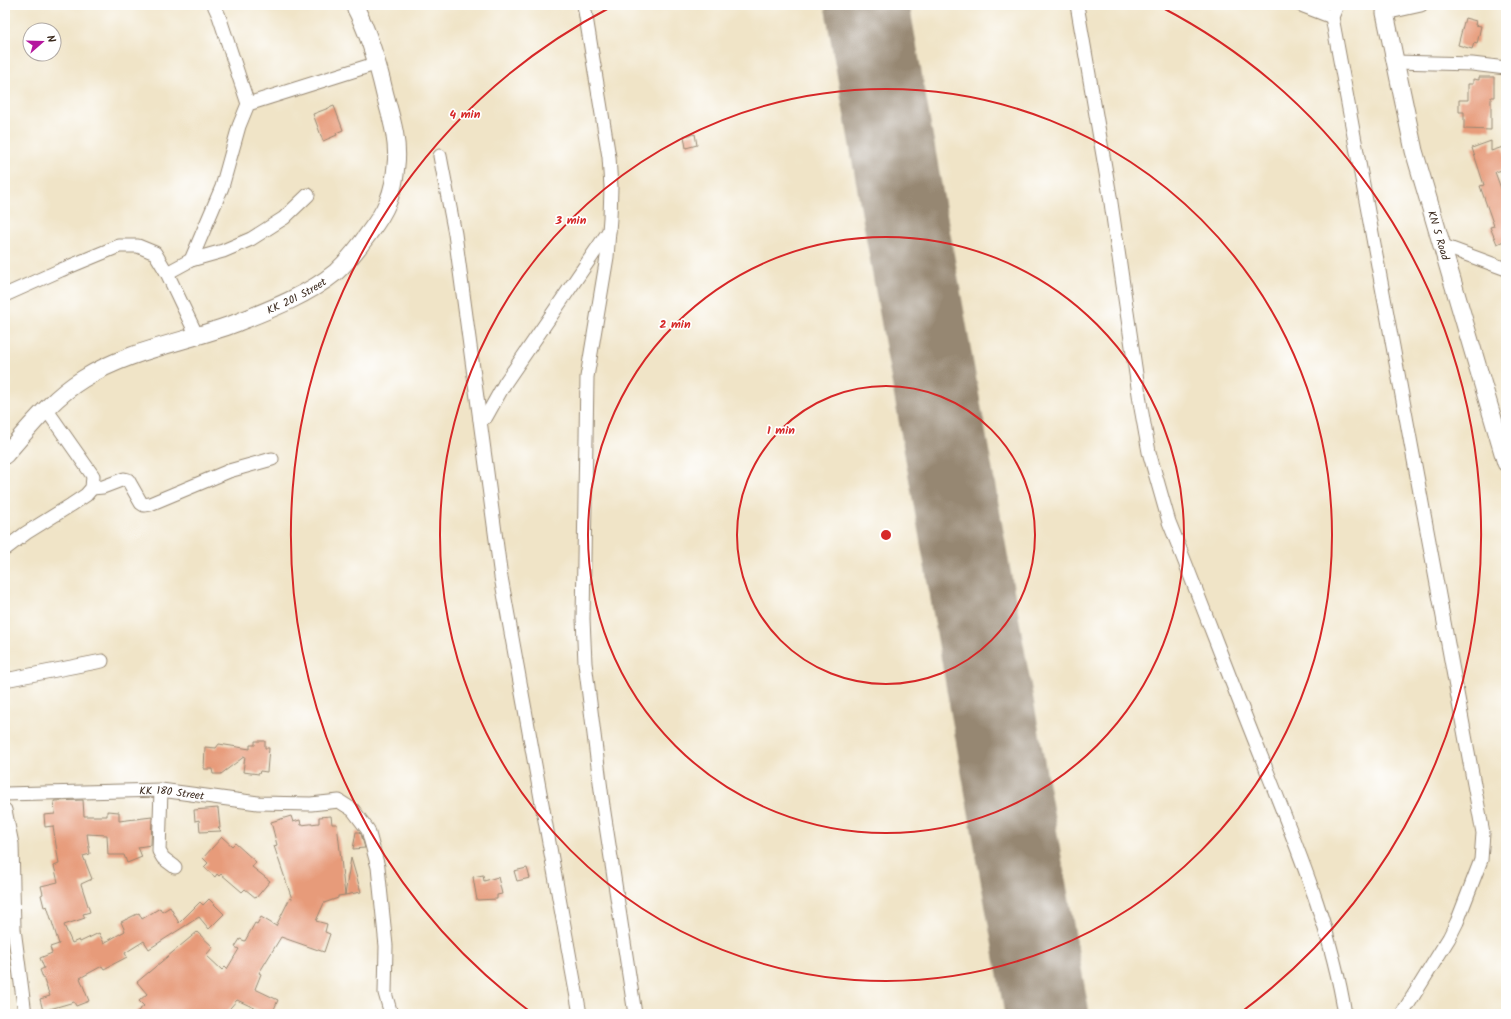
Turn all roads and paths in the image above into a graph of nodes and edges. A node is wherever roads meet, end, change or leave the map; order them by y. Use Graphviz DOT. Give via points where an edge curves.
graph roads {
  1 [pos="214,5"];
  2 [pos="354,5"];
  3 [pos="584,5"];
  4 [pos="1077,5"];
  5 [pos="1301,5"];
  6 [pos="1336,5"];
  7 [pos="1421,5"];
  8 [pos="1386,9"];
  9 [pos="1332,17"];
  10 [pos="1395,62"];
  11 [pos="378,63"];
  12 [pos="1506,68"];
  13 [pos="248,104"];
  14 [pos="440,156"];
  15 [pos="308,195"];
  16 [pos="609,231"];
  17 [pos="1441,245"];
  18 [pos="191,260"];
  19 [pos="1506,269"];
  20 [pos="167,273"];
  21 [pos="5,295"];
  22 [pos="197,336"];
  23 [pos="46,410"];
  24 [pos="480,419"];
  25 [pos="5,454"];
  26 [pos="272,459"];
  27 [pos="1506,463"];
  28 [pos="92,488"];
  29 [pos="5,549"];
  30 [pos="102,661"];
  31 [pos="5,680"];
  32 [pos="161,790"];
  33 [pos="5,794"];
  34 [pos="5,810"];
  35 [pos="175,867"];
  36 [pos="25,1014"];
  37 [pos="391,1014"];
  38 [pos="580,1014"];
  39 [pos="636,1014"];
  40 [pos="1345,1014"];
  41 [pos="1402,1014"];
  1 -- 13 [label="street"];
  2 -- 11 [label="main road, KK 201 Street" via="364,23"];
  3 -- 16 [label="street" via="609,157"];
  4 -- 40 [label="street" via="1110,196 1141,408 1155,475 1169,522 1301,857 1322,919"];
  5 -- 9 [label="street"];
  6 -- 9 [label="street"];
  7 -- 8 [label="street"];
  8 -- 10 [label="main road, KN 5 Road"];
  9 -- 41 [label="street" via="1483,833 1481,860 1457,922"];
  10 -- 12 [label="street" via="1472,64"];
  10 -- 17 [label="main road, KN 5 Road" via="1414,151"];
  11 -- 13 [label="street"];
  11 -- 22 [label="main road, KK 201 Street" via="395,138 397,163 387,207 355,253 335,272 310,289 265,311"];
  13 -- 18 [label="street" via="239,126 222,187"];
  14 -- 24 [label="street" via="455,234"];
  15 -- 18 [label="street" via="284,218 251,240"];
  16 -- 24 [label="street" via="505,383 486,418"];
  16 -- 39 [label="street" via="587,377 583,619 585,663 603,806"];
  17 -- 19 [label="street"];
  17 -- 27 [label="main road, KN 5 Road"];
  18 -- 20 [label="street"];
  20 -- 21 [label="street" via="155,254 138,246 119,246"];
  20 -- 22 [label="street"];
  22 -- 23 [label="main road, KK 201 Street" via="123,358 83,379"];
  23 -- 25 [label="main road, KK 201 Street"];
  23 -- 28 [label="street" via="93,476"];
  24 -- 38 [label="street" via="501,577"];
  26 -- 28 [label="street" via="229,471 150,504 141,503 128,480"];
  28 -- 29 [label="street" via="86,495"];
  30 -- 31 [label="street"];
  32 -- 33 [label="street, KK 180 Street"];
  32 -- 35 [label="street" via="159,851 163,858"];
  32 -- 37 [label="street, KK 180 Street" via="258,803 311,804 339,801 353,810 368,830 378,867 386,946 384,993"];
  34 -- 36 [label="street" via="12,844 14,929"];
}
